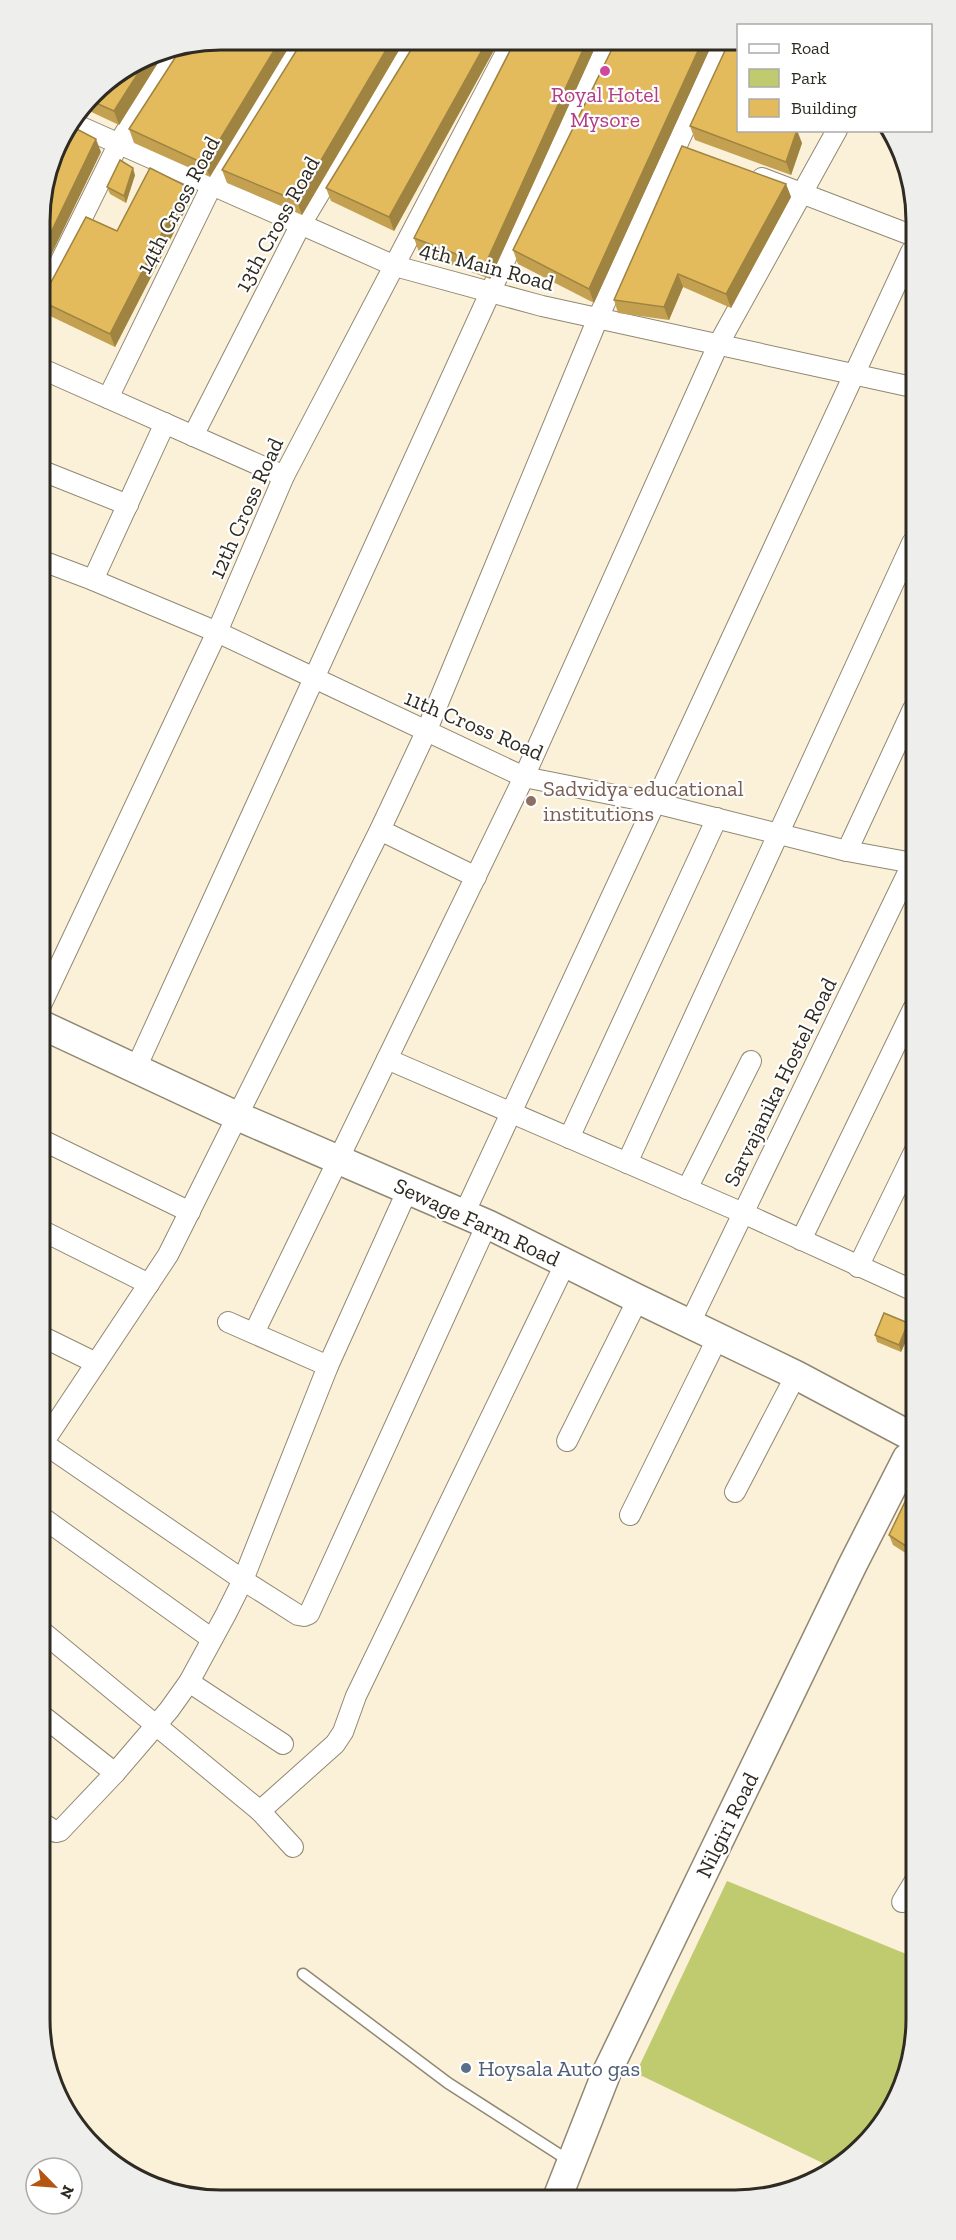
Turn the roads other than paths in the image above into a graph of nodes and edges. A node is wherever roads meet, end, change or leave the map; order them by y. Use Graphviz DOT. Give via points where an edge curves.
graph roads {
  1 [pos="508,49"];
  2 [pos="601,49"];
  3 [pos="721,49"];
  4 [pos="294,50"];
  5 [pos="405,50"];
  6 [pos="170,58"];
  7 [pos="78,126"];
  8 [pos="836,132"];
  9 [pos="119,143"];
  10 [pos="676,145"];
  11 [pos="697,153"];
  12 [pos="749,173"];
  13 [pos="212,185"];
  14 [pos="802,193"];
  15 [pos="301,224"];
  16 [pos="906,234"];
  17 [pos="906,263"];
  18 [pos="395,266"];
  19 [pos="50,283"];
  20 [pos="490,292"];
  21 [pos="598,318"];
  22 [pos="718,345"];
  23 [pos="50,372"];
  24 [pos="853,374"];
  25 [pos="906,386"];
  26 [pos="108,398"];
  27 [pos="165,423"];
  28 [pos="193,436"];
  29 [pos="50,474"];
  30 [pos="284,476"];
  31 [pos="128,505"];
  32 [pos="906,556"];
  33 [pos="50,564"];
  34 [pos="93,580"];
  35 [pos="217,633"];
  36 [pos="314,678"];
  37 [pos="906,724"];
  38 [pos="426,732"];
  39 [pos="524,777"];
  40 [pos="655,803"];
  41 [pos="717,818"];
  42 [pos="380,830"];
  43 [pos="778,834"];
  44 [pos="847,851"];
  45 [pos="906,862"];
  46 [pos="476,877"];
  47 [pos="906,877"];
  48 [pos="50,986"];
  49 [pos="906,1025"];
  50 [pos="50,1030"];
  51 [pos="387,1059"];
  52 [pos="751,1061"];
  53 [pos="136,1068"];
  54 [pos="512,1113"];
  55 [pos="237,1116"];
  56 [pos="570,1138"];
  57 [pos="50,1144"];
  58 [pos="338,1159"];
  59 [pos="627,1163"];
  60 [pos="906,1168"];
  61 [pos="408,1189"];
  62 [pos="687,1189"];
  63 [pos="190,1212"];
  64 [pos="743,1213"];
  65 [pos="476,1219"];
  66 [pos="50,1238"];
  67 [pos="801,1240"];
  68 [pos="566,1262"];
  69 [pos="858,1267"];
  70 [pos="149,1284"];
  71 [pos="906,1288"];
  72 [pos="638,1299"];
  73 [pos="228,1322"];
  74 [pos="690,1323"];
  75 [pos="254,1334"];
  76 [pos="718,1337"];
  77 [pos="50,1340"];
  78 [pos="96,1363"];
  79 [pos="328,1366"];
  80 [pos="796,1375"];
  81 [pos="50,1432"];
  82 [pos="567,1441"];
  83 [pos="906,1443"];
  84 [pos="50,1448"];
  85 [pos="906,1453"];
  86 [pos="735,1492"];
  87 [pos="630,1515"];
  88 [pos="50,1522"];
  89 [pos="243,1580"];
  90 [pos="50,1638"];
  91 [pos="212,1639"];
  92 [pos="189,1682"];
  93 [pos="50,1722"];
  94 [pos="157,1724"];
  95 [pos="282,1744"];
  96 [pos="116,1773"];
  97 [pos="260,1811"];
  98 [pos="50,1828"];
  99 [pos="293,1846"];
  100 [pos="906,1896"];
  101 [pos="902,1902"];
  102 [pos="303,1974"];
  103 [pos="571,2162"];
  104 [pos="560,2190"];
  1 -- 18 [label="street, 12th Cross Road"];
  2 -- 20 [label="street"];
  3 -- 10 [label="street"];
  4 -- 13 [label="street, 14th Cross Road"];
  5 -- 15 [label="street, 13th Cross Road"];
  6 -- 9 [label="street"];
  7 -- 9 [label="street, 4th Main Road"];
  8 -- 14 [label="street"];
  9 -- 13 [label="street, 4th Main Road"];
  9 -- 19 [label="street"];
  10 -- 11 [label="street"];
  10 -- 21 [label="street"];
  12 -- 14 [label="street"];
  13 -- 15 [label="street, 4th Main Road"];
  13 -- 26 [label="street, 14th Cross Road"];
  14 -- 16 [label="street"];
  14 -- 22 [label="street"];
  15 -- 18 [label="street, 4th Main Road"];
  15 -- 28 [label="street, 13th Cross Road"];
  17 -- 24 [label="street"];
  18 -- 20 [label="street, 4th Main Road"];
  18 -- 30 [label="street, 12th Cross Road"];
  20 -- 21 [label="street, 4th Main Road"];
  20 -- 36 [label="street"];
  21 -- 22 [label="street, 4th Main Road"];
  21 -- 38 [label="street"];
  22 -- 24 [label="street, 4th Main Road"];
  22 -- 39 [label="street"];
  23 -- 26 [label="street"];
  24 -- 25 [label="street, 4th Main Road"];
  24 -- 40 [label="street"];
  26 -- 27 [label="street"];
  27 -- 28 [label="street"];
  27 -- 31 [label="street"];
  28 -- 30 [label="street"];
  29 -- 31 [label="street"];
  30 -- 35 [label="street, 12th Cross Road"];
  31 -- 34 [label="street"];
  32 -- 43 [label="street"];
  33 -- 34 [label="street, 11th Cross Road"];
  34 -- 35 [label="street, 11th Cross Road"];
  35 -- 36 [label="street, 11th Cross Road"];
  35 -- 48 [label="street, 12th Cross Road"];
  36 -- 38 [label="street, 11th Cross Road"];
  36 -- 53 [label="street"];
  37 -- 44 [label="street"];
  38 -- 39 [label="street, 11th Cross Road"];
  38 -- 42 [label="street"];
  39 -- 40 [label="street, 11th Cross Road"];
  39 -- 46 [label="street"];
  40 -- 41 [label="street, 11th Cross Road"];
  40 -- 54 [label="street"];
  41 -- 43 [label="street, 11th Cross Road"];
  41 -- 56 [label="street"];
  42 -- 46 [label="street"];
  42 -- 55 [label="street"];
  43 -- 44 [label="street, 11th Cross Road"];
  43 -- 59 [label="street"];
  44 -- 45 [label="street, 11th Cross Road"];
  46 -- 51 [label="street"];
  47 -- 64 [label="street, Sarvajanika Hostel Road"];
  49 -- 67 [label="street"];
  50 -- 53 [label="main road, Sewage Farm Road"];
  51 -- 54 [label="street"];
  51 -- 58 [label="street"];
  52 -- 62 [label="street"];
  53 -- 55 [label="main road, Sewage Farm Road"];
  54 -- 56 [label="street"];
  54 -- 65 [label="street"];
  55 -- 58 [label="main road, Sewage Farm Road"];
  55 -- 63 [label="street"];
  56 -- 59 [label="street"];
  57 -- 63 [label="street"];
  58 -- 61 [label="main road, Sewage Farm Road"];
  58 -- 75 [label="street"];
  59 -- 62 [label="street"];
  60 -- 69 [label="street"];
  61 -- 65 [label="main road, Sewage Farm Road"];
  61 -- 79 [label="street"];
  62 -- 64 [label="street"];
  63 -- 70 [label="street"];
  64 -- 67 [label="street"];
  64 -- 74 [label="street, Sarvajanika Hostel Road"];
  65 -- 68 [label="main road, Sewage Farm Road"];
  65 -- 89 [label="street" via="309,1614 298,1616"];
  66 -- 70 [label="street"];
  67 -- 69 [label="street"];
  68 -- 72 [label="main road, Sewage Farm Road"];
  68 -- 97 [label="street" via="356,1696 343,1732"];
  69 -- 71 [label="street"];
  70 -- 78 [label="street"];
  72 -- 74 [label="main road, Sewage Farm Road"];
  72 -- 82 [label="street"];
  73 -- 75 [label="street"];
  74 -- 76 [label="main road, Sewage Farm Road"];
  75 -- 79 [label="street"];
  76 -- 80 [label="main road, Sewage Farm Road"];
  76 -- 87 [label="street"];
  77 -- 78 [label="street"];
  78 -- 81 [label="street"];
  79 -- 89 [label="street"];
  80 -- 83 [label="main road, Sewage Farm Road"];
  80 -- 86 [label="street"];
  84 -- 89 [label="street"];
  85 -- 103 [label="main road, Nilgiri Road" via="606,2074"];
  88 -- 91 [label="street"];
  89 -- 91 [label="street"];
  90 -- 94 [label="street"];
  91 -- 92 [label="street"];
  92 -- 94 [label="street"];
  92 -- 95 [label="street"];
  93 -- 96 [label="street"];
  94 -- 96 [label="street"];
  94 -- 97 [label="street"];
  96 -- 98 [label="street" via="60,1831"];
  97 -- 99 [label="street"];
  100 -- 101 [label="street"];
  102 -- 103 [label="lane" via="448,2083"];
  103 -- 104 [label="main road, Nilgiri Road"];
}
